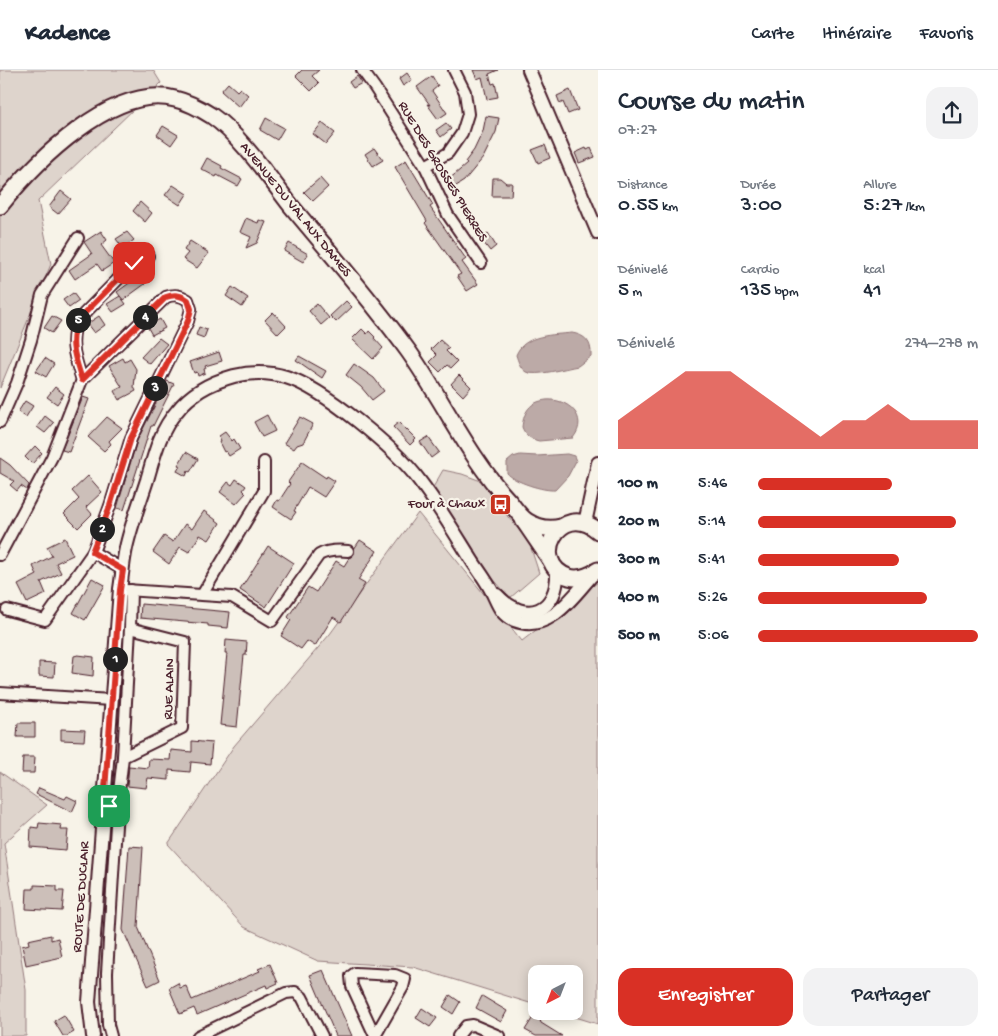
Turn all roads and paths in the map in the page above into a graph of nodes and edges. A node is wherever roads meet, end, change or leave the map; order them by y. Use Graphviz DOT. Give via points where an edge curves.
graph roads {
  1 [pos="362,70"];
  2 [pos="454,70"];
  3 [pos="529,70"];
  4 [pos="425,166"];
  5 [pos="0,206"];
  6 [pos="598,234"];
  7 [pos="78,238"];
  8 [pos="148,256"];
  9 [pos="481,263"];
  10 [pos="82,380"];
  11 [pos="0,422"];
  12 [pos="264,462"];
  13 [pos="598,463"];
  14 [pos="521,516"];
  15 [pos="561,527"];
  16 [pos="592,527"];
  17 [pos="348,551"];
  18 [pos="92,552"];
  19 [pos="0,555"];
  20 [pos="554,565"];
  21 [pos="123,570"];
  22 [pos="596,571"];
  23 [pos="490,589"];
  24 [pos="126,590"];
  25 [pos="202,595"];
  26 [pos="7,610"];
  27 [pos="130,628"];
  28 [pos="0,693"];
  29 [pos="111,700"];
  30 [pos="123,757"];
  31 [pos="104,803"];
  32 [pos="117,809"];
  33 [pos="93,1036"];
  34 [pos="111,1036"];
  35 [pos="198,1036"];
  36 [pos="322,1036"];
  37 [pos="375,1036"];
  38 [pos="458,1036"];
  39 [pos="500,1036"];
  1 -- 4 [label="street, RUE DES GROSSES PIERRES"];
  2 -- 4 [label="street" via="465,92 468,114 462,133 448,153"];
  3 -- 6 [label="street"];
  4 -- 9 [label="street, RUE DES GROSSES PIERRES" via="448,215"];
  5 -- 14 [label="main road, AVENUE DU VAL AUX DAMES" via="44,157 114,107 161,97 174,98 203,111 222,124 246,149 376,309 424,375 480,464"];
  7 -- 11 [label="street" via="42,295 17,383"];
  8 -- 10 [label="street" via="134,263 77,321 72,347"];
  10 -- 18 [label="street" via="166,297 181,295 188,300 191,309 188,321 131,438"];
  10 -- 19 [label="street" via="52,458"];
  12 -- 25 [label="street" via="264,491"];
  13 -- 16 [label="street"];
  14 -- 15 [label="main road, AVENUE DU VAL AUX DAMES" via="550,530"];
  14 -- 20 [label="main road, AVENUE DU VAL AUX DAMES"];
  15 -- 16 [label="main road, AVENUE DU VAL AUX DAMES" via="577,522"];
  15 -- 20 [label="main road" via="550,542 549,551"];
  17 -- 25 [label="street" via="336,550 319,555 272,621 232,597"];
  18 -- 21 [label="street"];
  18 -- 26 [label="street" via="45,620"];
  20 -- 22 [label="main road" via="564,575 573,578 583,578"];
  20 -- 23 [label="street, ROUTE DE DUCLAIR" via="556,589 538,611 514,610"];
  21 -- 23 [label="street, ROUTE DE DUCLAIR" via="126,548 157,448 176,412 193,395 219,380 265,373 293,380 316,392 389,448 419,480"];
  21 -- 24 [label="street, ROUTE DE DUCLAIR"];
  22 -- 23 [label="street, ROUTE DE DUCLAIR" via="562,609 538,623 521,623 507,617"];
  24 -- 25 [label="street"];
  24 -- 27 [label="street"];
  24 -- 29 [label="street, ROUTE DE DUCLAIR"];
  27 -- 30 [label="street"];
  27 -- 30 [label="street, RUE ALAIN" via="185,642 182,728"];
  28 -- 29 [label="street"];
  29 -- 31 [label="street, ROUTE DE DUCLAIR"];
  30 -- 32 [label="street"];
  31 -- 32 [label="street"];
  31 -- 33 [label="street, ROUTE DE DUCLAIR" via="89,1002"];
  32 -- 34 [label="street" via="107,973"];
  35 -- 36 [label="street" via="286,993 295,992 302,997"];
  37 -- 37 [label="street" via="405,979 395,975 355,973 351,976 352,986"];
  38 -- 39 [label="street" via="466,1026 473,1025"];
}
